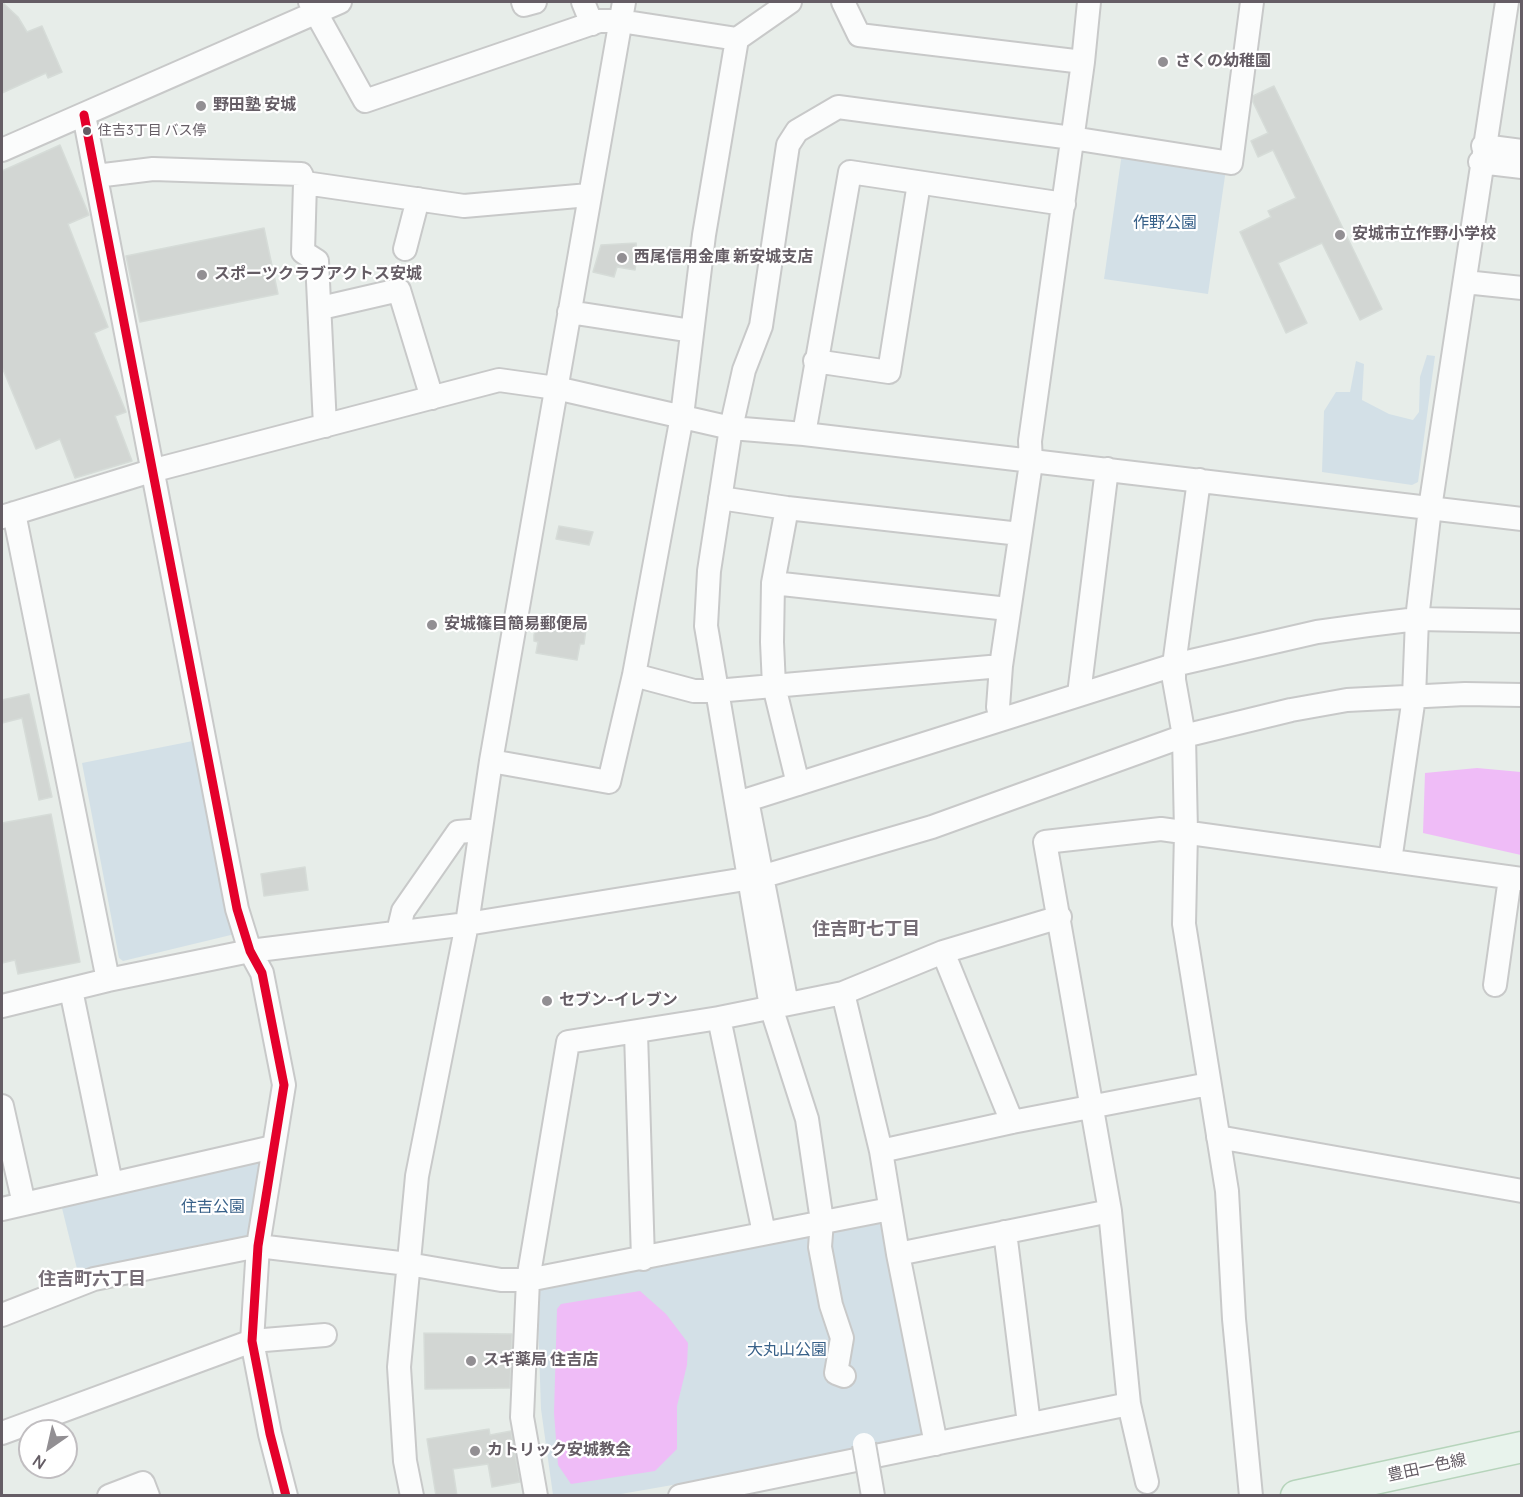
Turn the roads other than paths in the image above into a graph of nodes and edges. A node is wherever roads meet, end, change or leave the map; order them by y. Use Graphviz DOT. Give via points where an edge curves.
graph roads {
  1 [pos="340,2"];
  2 [pos="523,2"];
  3 [pos="535,2"];
  4 [pos="583,2"];
  5 [pos="790,2"];
  6 [pos="843,2"];
  7 [pos="1089,2"];
  8 [pos="1252,2"];
  9 [pos="1507,2"];
  10 [pos="312,7"];
  11 [pos="622,11"];
  12 [pos="592,24"];
  13 [pos="737,39"];
  14 [pos="1083,62"];
  15 [pos="84,115"];
  16 [pos="1072,138"];
  17 [pos="2,150"];
  18 [pos="1521,152"];
  19 [pos="1482,154"];
  20 [pos="1521,167"];
  21 [pos="96,176"];
  22 [pos="305,183"];
  23 [pos="919,183"];
  24 [pos="589,195"];
  25 [pos="418,199"];
  26 [pos="1064,204"];
  27 [pos="405,249"];
  28 [pos="1465,282"];
  29 [pos="1521,288"];
  30 [pos="321,308"];
  31 [pos="569,312"];
  32 [pos="692,331"];
  33 [pos="815,361"];
  34 [pos="556,388"];
  35 [pos="432,398"];
  36 [pos="682,416"];
  37 [pos="325,426"];
  38 [pos="730,428"];
  39 [pos="804,434"];
  40 [pos="1031,463"];
  41 [pos="1107,469"];
  42 [pos="151,471"];
  43 [pos="1199,480"];
  44 [pos="720,498"];
  45 [pos="787,508"];
  46 [pos="1430,508"];
  47 [pos="8,515"];
  48 [pos="1521,519"];
  49 [pos="1020,534"];
  50 [pos="773,583"];
  51 [pos="1008,609"];
  52 [pos="1417,619"];
  53 [pos="1521,621"];
  54 [pos="1174,664"];
  55 [pos="1001,666"];
  56 [pos="634,675"];
  57 [pos="774,686"];
  58 [pos="716,691"];
  59 [pos="1079,694"];
  60 [pos="1521,695"];
  61 [pos="1414,697"];
  62 [pos="1001,719"];
  63 [pos="1184,736"];
  64 [pos="491,761"];
  65 [pos="798,784"];
  66 [pos="480,830"];
  67 [pos="1186,832"];
  68 [pos="1390,861"];
  69 [pos="755,877"];
  70 [pos="1516,878"];
  71 [pos="1060,917"];
  72 [pos="467,924"];
  73 [pos="398,932"];
  74 [pos="250,951"];
  75 [pos="943,951"];
  76 [pos="108,980"];
  77 [pos="1495,985"];
  78 [pos="71,990"];
  79 [pos="843,993"];
  80 [pos="2,1006"];
  81 [pos="779,1006"];
  82 [pos="719,1018"];
  83 [pos="636,1032"];
  84 [pos="1209,1084"];
  85 [pos="1093,1107"];
  86 [pos="2,1109"];
  87 [pos="1012,1122"];
  88 [pos="1218,1137"];
  89 [pos="273,1147"];
  90 [pos="880,1151"];
  91 [pos="111,1183"];
  92 [pos="1521,1191"];
  93 [pos="24,1204"];
  94 [pos="2,1209"];
  95 [pos="890,1209"];
  96 [pos="1110,1211"];
  97 [pos="822,1221"];
  98 [pos="1005,1232"];
  99 [pos="764,1233"];
  100 [pos="258,1246"];
  101 [pos="898,1254"];
  102 [pos="643,1259"];
  103 [pos="408,1264"];
  104 [pos="528,1280"];
  105 [pos="2,1315"];
  106 [pos="325,1335"];
  107 [pos="252,1341"];
  108 [pos="844,1376"];
  109 [pos="1129,1404"];
  110 [pos="1029,1424"];
  111 [pos="2,1433"];
  112 [pos="864,1444"];
  113 [pos="936,1444"];
  114 [pos="1521,1447"];
  115 [pos="1147,1482"];
  116 [pos="1306,1495"];
  117 [pos="109,1496"];
  118 [pos="148,1496"];
  119 [pos="286,1496"];
  120 [pos="412,1496"];
  121 [pos="536,1496"];
  122 [pos="680,1496"];
  123 [pos="873,1496"];
  124 [pos="1251,1496"];
  1 -- 10 [label="street"];
  2 -- 3 [label="street"];
  4 -- 12 [label="street"];
  5 -- 13 [label="street"];
  6 -- 14 [label="street" via="859,35"];
  7 -- 14 [label="street"];
  8 -- 16 [label="street" via="1231,163"];
  9 -- 19 [label="street"];
  10 -- 12 [label="street" via="365,101"];
  10 -- 15 [label="street"];
  11 -- 12 [label="street"];
  11 -- 13 [label="street"];
  11 -- 24 [label="street"];
  13 -- 32 [label="street"];
  14 -- 16 [label="street"];
  15 -- 17 [label="street"];
  15 -- 21 [label="street"];
  16 -- 26 [label="street"];
  16 -- 38 [label="street" via="837,107 797,131 788,145 761,326 744,370"];
  18 -- 19 [label="street"];
  19 -- 20 [label="street"];
  19 -- 28 [label="street"];
  21 -- 22 [label="street" via="153,169 301,174"];
  21 -- 42 [label="street"];
  22 -- 25 [label="street"];
  22 -- 30 [label="street" via="303,252 317,261"];
  23 -- 26 [label="street"];
  23 -- 33 [label="street" via="850,172"];
  23 -- 33 [label="street" via="889,372"];
  24 -- 25 [label="street" via="465,206"];
  24 -- 31 [label="street"];
  25 -- 27 [label="street"];
  26 -- 40 [label="street" via="1030,441"];
  28 -- 29 [label="street"];
  28 -- 46 [label="street"];
  30 -- 35 [label="street" via="399,290"];
  30 -- 37 [label="street"];
  31 -- 32 [label="street"];
  31 -- 34 [label="street"];
  32 -- 36 [label="street"];
  33 -- 39 [label="street"];
  34 -- 35 [label="street" via="499,380"];
  34 -- 36 [label="street"];
  34 -- 64 [label="street"];
  35 -- 37 [label="street"];
  36 -- 38 [label="street"];
  36 -- 56 [label="street"];
  37 -- 42 [label="street"];
  38 -- 39 [label="street"];
  38 -- 44 [label="street"];
  39 -- 40 [label="street"];
  40 -- 41 [label="street"];
  40 -- 49 [label="street"];
  41 -- 43 [label="street"];
  41 -- 59 [label="street"];
  42 -- 47 [label="street"];
  42 -- 74 [label="street" via="237,909"];
  43 -- 46 [label="street"];
  43 -- 54 [label="street"];
  44 -- 45 [label="street"];
  44 -- 58 [label="street" via="706,626"];
  45 -- 49 [label="street"];
  45 -- 50 [label="street"];
  46 -- 48 [label="street"];
  46 -- 52 [label="street"];
  47 -- 76 [label="street"];
  49 -- 51 [label="street"];
  50 -- 51 [label="street"];
  50 -- 57 [label="street"];
  51 -- 55 [label="street"];
  52 -- 53 [label="street"];
  52 -- 54 [label="street" via="1317,632"];
  52 -- 61 [label="street"];
  54 -- 59 [label="street"];
  54 -- 63 [label="street"];
  55 -- 57 [label="street"];
  55 -- 62 [label="street"];
  56 -- 58 [label="street" via="694,691"];
  56 -- 64 [label="street" via="609,782"];
  57 -- 58 [label="street"];
  57 -- 65 [label="street"];
  58 -- 69 [label="street"];
  59 -- 62 [label="street"];
  60 -- 61 [label="street"];
  61 -- 63 [label="street" via="1347,699"];
  61 -- 68 [label="street"];
  62 -- 65 [label="street"];
  63 -- 67 [label="street"];
  63 -- 69 [label="street" via="932,827"];
  64 -- 66 [label="street"];
  65 -- 69 [label="street" via="747,800"];
  66 -- 72 [label="street"];
  66 -- 73 [label="street" via="458,832 403,911"];
  67 -- 68 [label="street"];
  67 -- 71 [label="street" via="1161,829 1045,842"];
  67 -- 84 [label="street" via="1184,924"];
  68 -- 70 [label="street"];
  69 -- 72 [label="street"];
  69 -- 81 [label="street"];
  70 -- 77 [label="street"];
  71 -- 75 [label="street"];
  71 -- 85 [label="street"];
  72 -- 73 [label="street"];
  72 -- 103 [label="street" via="417,1176"];
  73 -- 74 [label="street"];
  74 -- 76 [label="street"];
  74 -- 89 [label="street" via="262,973 284,1085"];
  75 -- 79 [label="street"];
  75 -- 87 [label="street"];
  76 -- 78 [label="street"];
  78 -- 80 [label="street"];
  78 -- 91 [label="street"];
  79 -- 81 [label="street"];
  79 -- 90 [label="street"];
  81 -- 82 [label="street"];
  81 -- 97 [label="street" via="807,1119"];
  82 -- 83 [label="street"];
  82 -- 99 [label="street"];
  83 -- 102 [label="street"];
  83 -- 104 [label="street" via="568,1042"];
  84 -- 85 [label="street"];
  84 -- 88 [label="street"];
  85 -- 87 [label="street"];
  85 -- 96 [label="street"];
  86 -- 93 [label="street"];
  87 -- 90 [label="street"];
  88 -- 92 [label="street"];
  88 -- 124 [label="street" via="1227,1191"];
  89 -- 91 [label="street"];
  89 -- 100 [label="street"];
  90 -- 95 [label="street"];
  91 -- 93 [label="street"];
  93 -- 94 [label="street"];
  95 -- 97 [label="street"];
  95 -- 101 [label="street"];
  96 -- 98 [label="street"];
  96 -- 109 [label="street"];
  97 -- 99 [label="street"];
  97 -- 108 [label="street" via="820,1247 842,1338 836,1372"];
  98 -- 101 [label="street"];
  98 -- 110 [label="street"];
  99 -- 102 [label="street"];
  100 -- 103 [label="street"];
  100 -- 105 [label="street" via="94,1279"];
  100 -- 107 [label="street"];
  101 -- 113 [label="street"];
  102 -- 104 [label="street"];
  103 -- 104 [label="street" via="501,1280"];
  103 -- 120 [label="street" via="399,1367 405,1461"];
  104 -- 121 [label="street" via="522,1417"];
  106 -- 107 [label="street"];
  107 -- 111 [label="street"];
  107 -- 119 [label="street"];
  109 -- 110 [label="street"];
  109 -- 115 [label="street"];
  110 -- 113 [label="street"];
  112 -- 123 [label="street, bridge"];
  113 -- 122 [label="street"];
  114 -- 116 [label="main road, 豊田一色線"];
  117 -- 118 [label="street" via="143,1483"];
}
